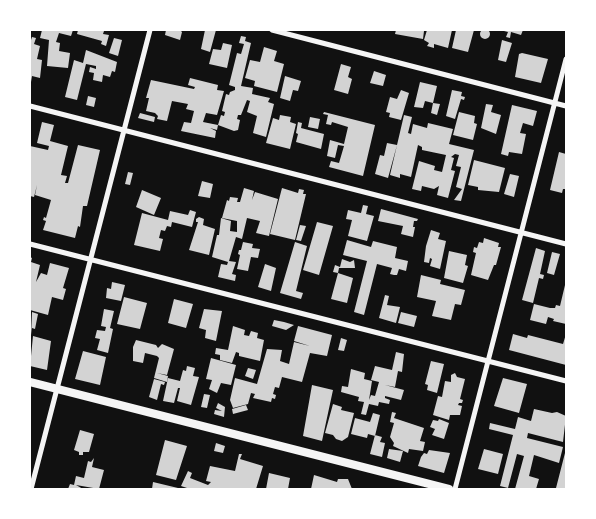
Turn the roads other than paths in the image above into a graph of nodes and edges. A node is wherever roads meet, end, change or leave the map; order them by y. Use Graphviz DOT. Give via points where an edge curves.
graph roads {
  1 [pos="150,30"];
  2 [pos="272,30"];
  3 [pos="566,59"];
  4 [pos="555,103"];
  5 [pos="30,106"];
  6 [pos="566,106"];
  7 [pos="124,130"];
  8 [pos="521,232"];
  9 [pos="30,244"];
  10 [pos="566,244"];
  11 [pos="90,259"];
  12 [pos="488,361"];
  13 [pos="566,381"];
  14 [pos="30,382"];
  15 [pos="57,389"];
  16 [pos="31,489"];
  17 [pos="449,489"];
  18 [pos="455,489"];
  1 -- 7 [label="street"];
  2 -- 4 [label="street"];
  3 -- 4 [label="street"];
  4 -- 6 [label="street"];
  4 -- 8 [label="street"];
  5 -- 7 [label="street"];
  7 -- 8 [label="street"];
  7 -- 11 [label="street"];
  8 -- 10 [label="street"];
  8 -- 12 [label="street"];
  9 -- 11 [label="street"];
  11 -- 12 [label="street"];
  11 -- 15 [label="street"];
  12 -- 13 [label="street"];
  12 -- 18 [label="street"];
  14 -- 15 [label="street"];
  15 -- 16 [label="street"];
  15 -- 17 [label="street"];
}
